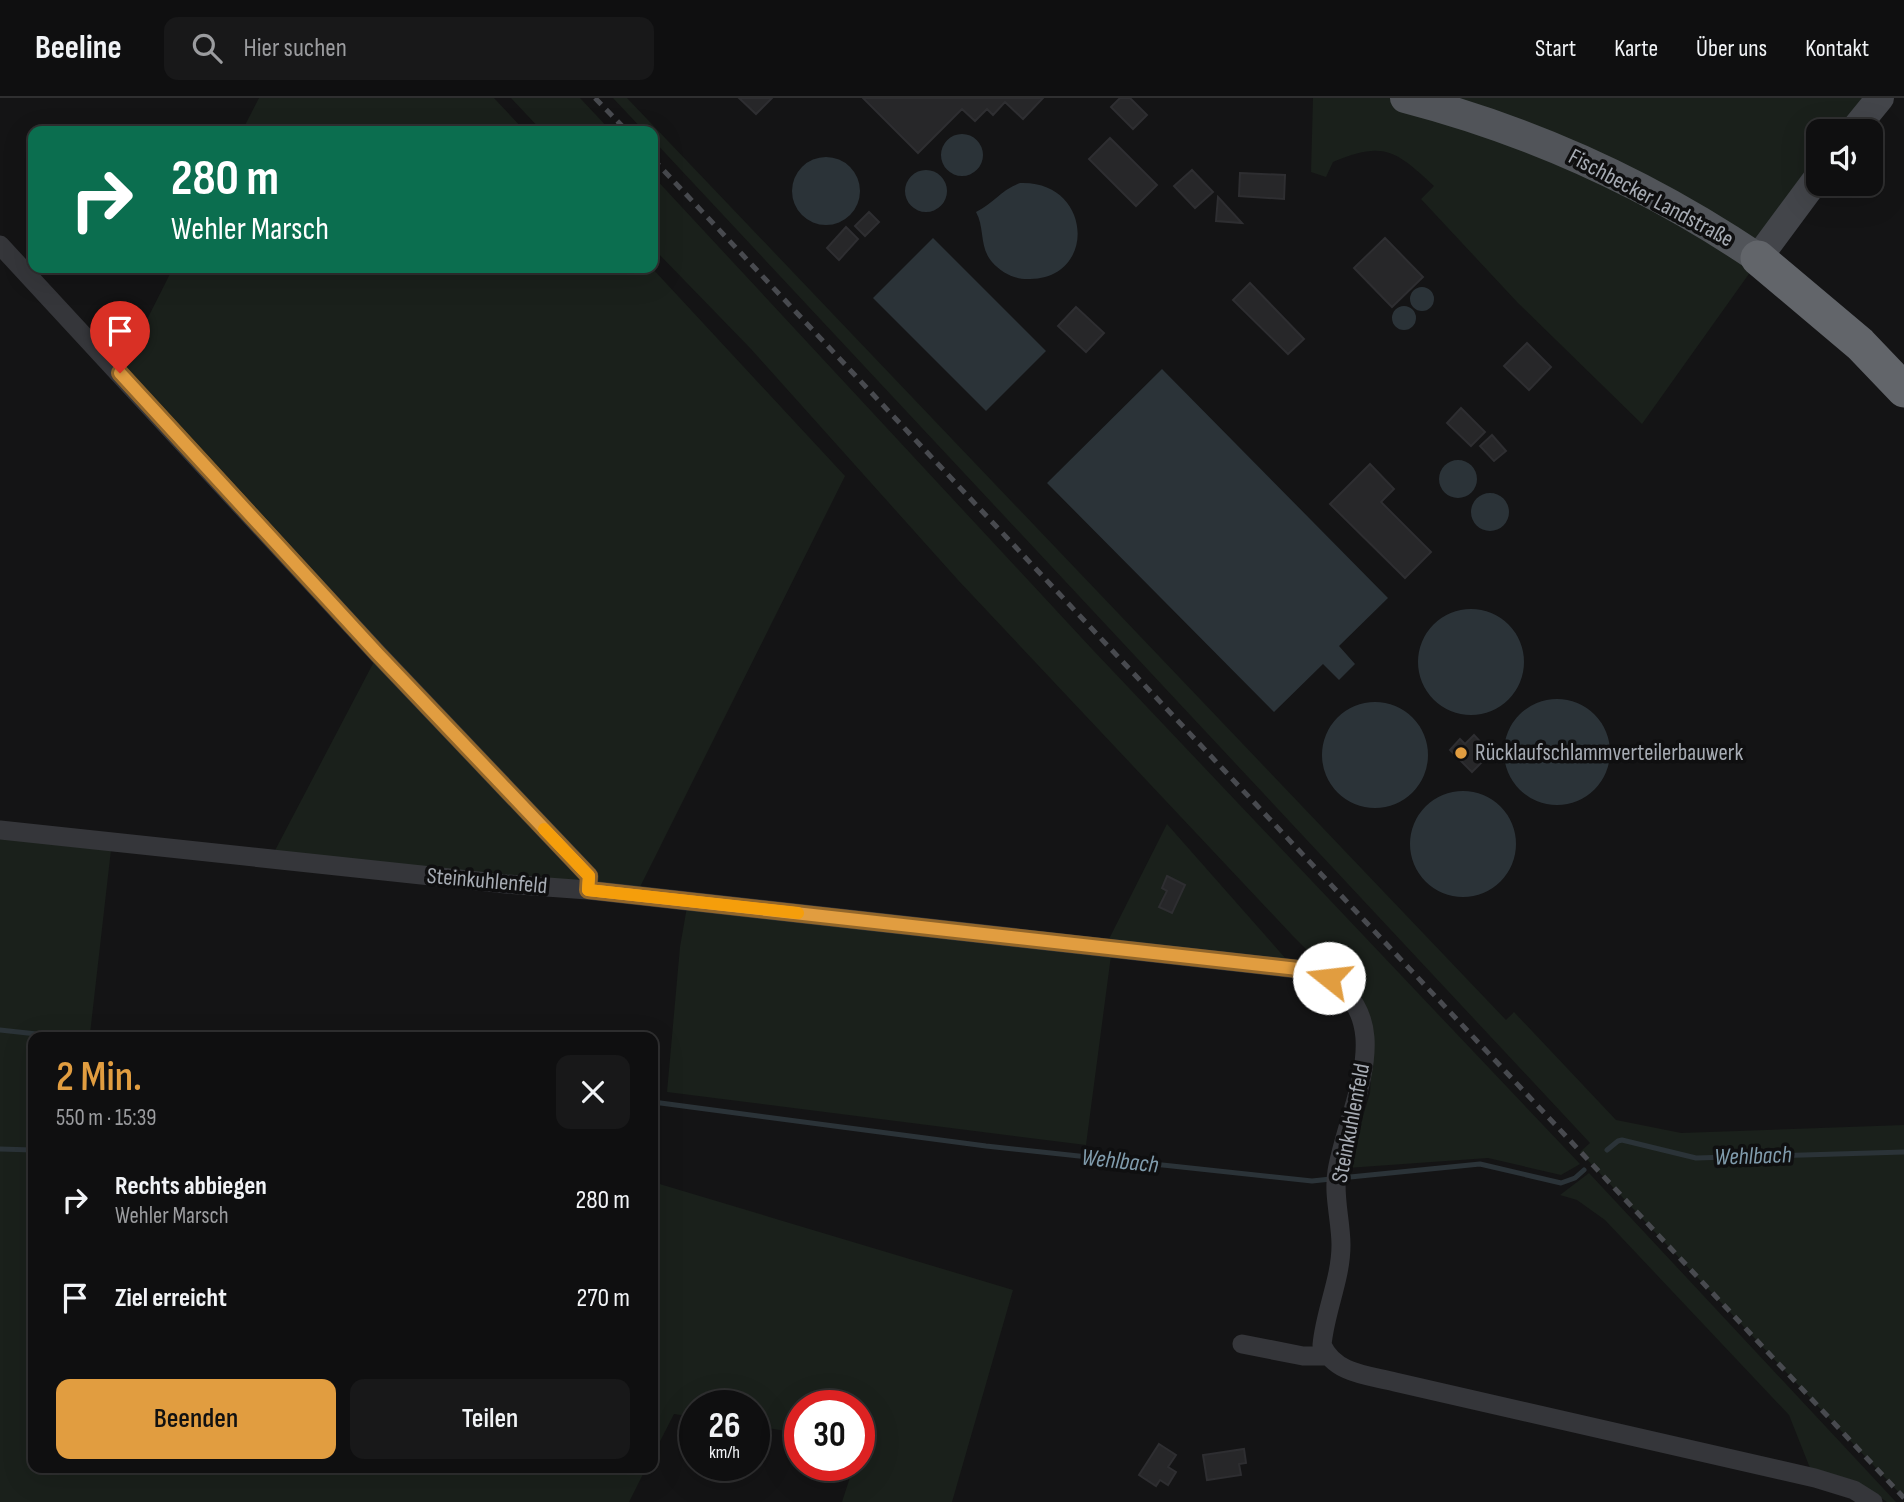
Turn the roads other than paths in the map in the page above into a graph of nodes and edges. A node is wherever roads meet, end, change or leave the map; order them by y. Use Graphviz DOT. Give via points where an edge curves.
graph roads {
  1 [pos="1405,98"];
  2 [pos="1880,98"];
  3 [pos="1863,119"];
  4 [pos="1806,193"];
  5 [pos="0,245"];
  6 [pos="1758,258"];
  7 [pos="1904,390"];
  8 [pos="0,830"];
  9 [pos="588,890"];
  10 [pos="1242,1344"];
  11 [pos="1327,1356"];
  12 [pos="1873,1502"];
  1 -- 6 [label="main road, Fischbecker Landstraße" via="1571,153 1671,204"];
  2 -- 3 [label="street"];
  4 -- 6 [label="street, Fischbecker Landstraße"];
  5 -- 9 [label="street" via="589,876"];
  6 -- 7 [label="highway" via="1860,344"];
  8 -- 9 [label="street, Steinkuhlenfeld"];
  9 -- 11 [label="street, Steinkuhlenfeld" via="1315,971 1345,990 1357,1006 1364,1040 1360,1092 1337,1180 1341,1245 1323,1333"];
  10 -- 11 [label="street"];
  11 -- 12 [label="street" via="1350,1371 1815,1478 1854,1490"];
}
